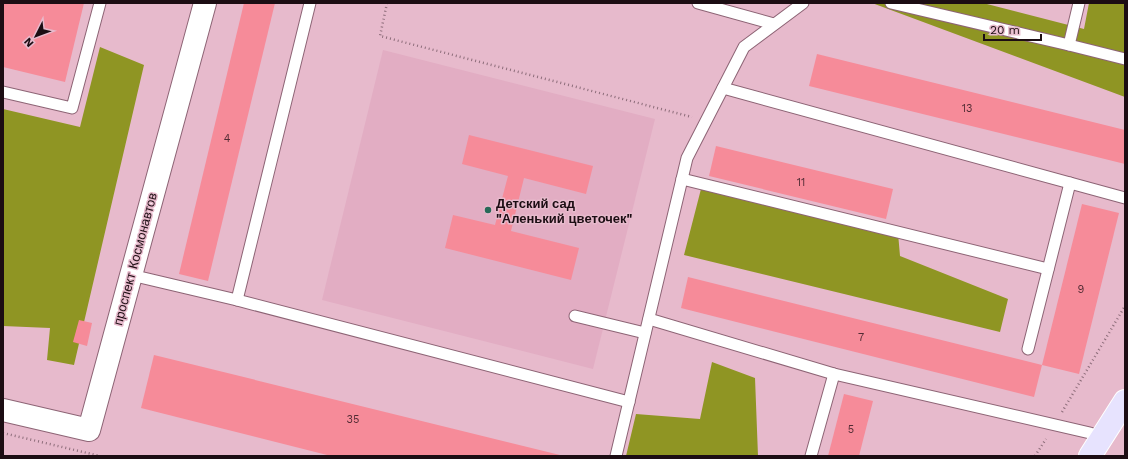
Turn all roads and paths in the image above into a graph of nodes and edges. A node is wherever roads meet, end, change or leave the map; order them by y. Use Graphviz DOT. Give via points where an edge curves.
graph roads {
  1 [pos="100,3"];
  2 [pos="205,3"];
  3 [pos="310,3"];
  4 [pos="387,3"];
  5 [pos="698,3"];
  6 [pos="803,3"];
  7 [pos="892,3"];
  8 [pos="1079,3"];
  9 [pos="774,24"];
  10 [pos="1069,44"];
  11 [pos="1125,59"];
  12 [pos="723,88"];
  13 [pos="3,92"];
  14 [pos="706,121"];
  15 [pos="682,179"];
  16 [pos="1070,183"];
  17 [pos="1125,198"];
  18 [pos="1048,269"];
  19 [pos="131,275"];
  20 [pos="237,300"];
  21 [pos="1125,306"];
  22 [pos="574,316"];
  23 [pos="649,319"];
  24 [pos="645,332"];
  25 [pos="1028,349"];
  26 [pos="834,374"];
  27 [pos="1125,401"];
  28 [pos="629,402"];
  29 [pos="3,410"];
  30 [pos="1055,425"];
  31 [pos="3,433"];
  32 [pos="1102,438"];
  33 [pos="100,456"];
  34 [pos="616,456"];
  35 [pos="811,456"];
  36 [pos="1035,456"];
  37 [pos="1090,456"];
  1 -- 13 [label="lane" via="72,108"];
  2 -- 19 [label="street, проспект Космонавтов"];
  3 -- 20 [label="lane"];
  4 -- 14 [label="path" via="380,36"];
  5 -- 9 [label="lane"];
  6 -- 9 [label="lane"];
  7 -- 10 [label="lane"];
  8 -- 10 [label="lane"];
  9 -- 12 [label="lane" via="744,46"];
  10 -- 11 [label="lane"];
  12 -- 14 [label="lane"];
  12 -- 16 [label="lane"];
  14 -- 15 [label="lane" via="687,158"];
  15 -- 18 [label="lane"];
  15 -- 23 [label="lane"];
  16 -- 17 [label="lane"];
  16 -- 18 [label="lane"];
  18 -- 25 [label="lane"];
  19 -- 20 [label="lane"];
  19 -- 29 [label="street, проспект Космонавтов" via="89,430"];
  20 -- 28 [label="lane"];
  21 -- 30 [label="path"];
  22 -- 24 [label="lane"];
  23 -- 24 [label="lane"];
  23 -- 26 [label="lane"];
  24 -- 28 [label="lane"];
  26 -- 30 [label="lane"];
  26 -- 35 [label="lane"];
  27 -- 32 [label="main road"];
  28 -- 34 [label="lane"];
  30 -- 32 [label="lane"];
  30 -- 36 [label="path"];
  31 -- 33 [label="path"];
  32 -- 37 [label="main road"];
}
